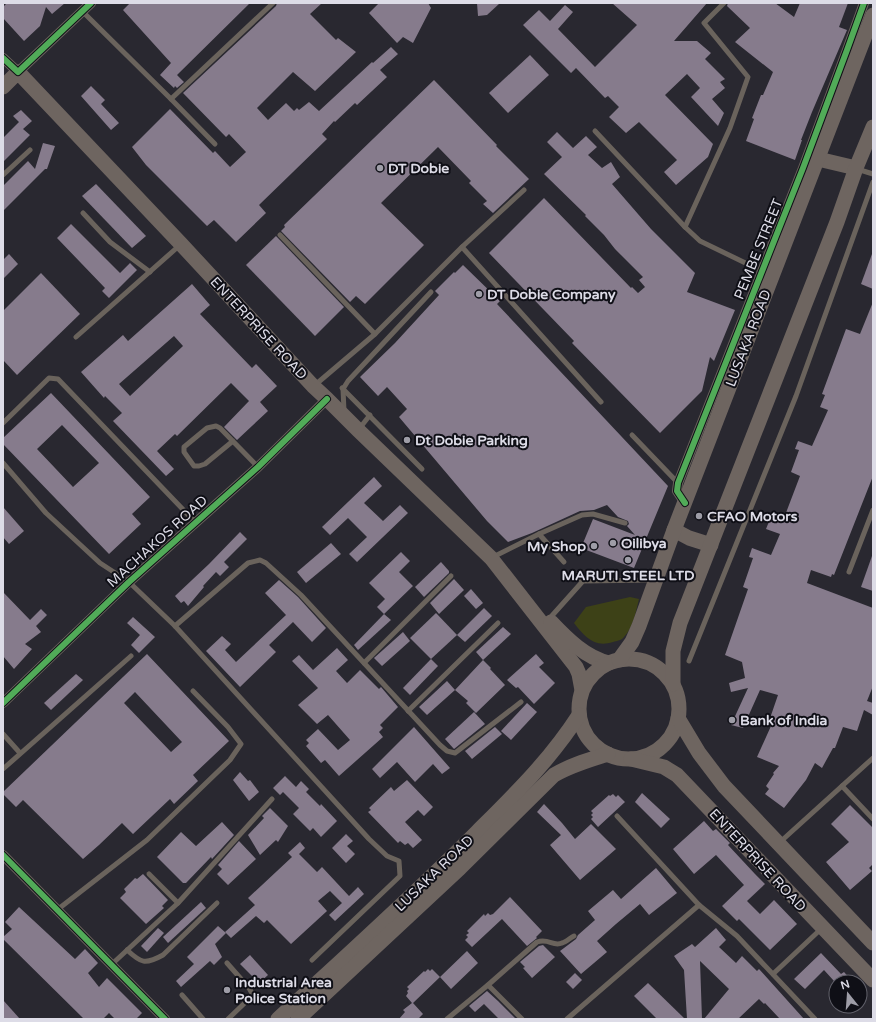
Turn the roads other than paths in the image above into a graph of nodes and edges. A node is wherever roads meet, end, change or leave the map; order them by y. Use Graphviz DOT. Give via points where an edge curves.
graph roads {
  1 [pos="91,3"];
  2 [pos="273,3"];
  3 [pos="724,3"];
  4 [pos="864,3"];
  5 [pos="82,11"];
  6 [pos="873,14"];
  7 [pos="3,58"];
  8 [pos="18,72"];
  9 [pos="3,86"];
  10 [pos="171,98"];
  11 [pos="873,127"];
  12 [pos="595,131"];
  13 [pos="215,144"];
  14 [pos="30,150"];
  15 [pos="818,159"];
  16 [pos="856,168"];
  17 [pos="873,174"];
  18 [pos="3,175"];
  19 [pos="873,182"];
  20 [pos="524,190"];
  21 [pos="83,213"];
  22 [pos="685,227"];
  23 [pos="280,235"];
  24 [pos="181,244"];
  25 [pos="462,247"];
  26 [pos="776,251"];
  27 [pos="762,271"];
  28 [pos="150,272"];
  29 [pos="431,292"];
  30 [pos="375,334"];
  31 [pos="76,337"];
  32 [pos="313,386"];
  33 [pos="342,388"];
  34 [pos="327,399"];
  35 [pos="601,402"];
  36 [pos="344,415"];
  37 [pos="370,415"];
  38 [pos="3,423"];
  39 [pos="358,430"];
  40 [pos="632,435"];
  41 [pos="233,441"];
  42 [pos="3,463"];
  43 [pos="258,467"];
  44 [pos="422,469"];
  45 [pos="678,484"];
  46 [pos="685,503"];
  47 [pos="873,510"];
  48 [pos="195,522"];
  49 [pos="625,523"];
  50 [pos="674,530"];
  51 [pos="539,534"];
  52 [pos="711,545"];
  53 [pos="490,558"];
  54 [pos="564,562"];
  55 [pos="849,572"];
  56 [pos="575,574"];
  57 [pos="451,576"];
  58 [pos="656,580"];
  59 [pos="583,581"];
  60 [pos="129,582"];
  61 [pos="498,623"];
  62 [pos="546,623"];
  63 [pos="175,626"];
  64 [pos="131,656"];
  65 [pos="614,661"];
  66 [pos="689,662"];
  67 [pos="364,663"];
  68 [pos="673,684"];
  69 [pos="582,690"];
  70 [pos="192,691"];
  71 [pos="521,702"];
  72 [pos="3,703"];
  73 [pos="408,710"];
  74 [pos="579,715"];
  75 [pos="678,718"];
  76 [pos="3,734"];
  77 [pos="20,753"];
  78 [pos="608,754"];
  79 [pos="632,758"];
  80 [pos="873,758"];
  81 [pos="3,769"];
  82 [pos="842,786"];
  83 [pos="272,799"];
  84 [pos="617,816"];
  85 [pos="873,819"];
  86 [pos="779,843"];
  87 [pos="3,855"];
  88 [pos="149,874"];
  89 [pos="178,903"];
  90 [pos="217,903"];
  91 [pos="699,905"];
  92 [pos="57,910"];
  93 [pos="823,928"];
  94 [pos="574,936"];
  95 [pos="873,942"];
  96 [pos="127,950"];
  97 [pos="312,960"];
  98 [pos="227,963"];
  99 [pos="111,965"];
  100 [pos="773,974"];
  101 [pos="873,980"];
  102 [pos="488,985"];
  103 [pos="182,995"];
  104 [pos="165,1019"];
  105 [pos="202,1019"];
  106 [pos="228,1019"];
  107 [pos="278,1019"];
  108 [pos="298,1019"];
  109 [pos="447,1019"];
  110 [pos="522,1019"];
  111 [pos="567,1019"];
  112 [pos="814,1019"];
  1 -- 5 [label="street"];
  2 -- 10 [label="lane"];
  3 -- 22 [label="lane" via="704,23 748,77 730,128"];
  4 -- 26 [label="street, PEMBE STREET"];
  5 -- 8 [label="street"];
  5 -- 10 [label="lane"];
  6 -- 15 [label="main road, LUSAKA ROAD"];
  7 -- 8 [label="street, ENTERPRISE ROAD"];
  8 -- 9 [label="main road"];
  8 -- 24 [label="main road, ENTERPRISE ROAD"];
  10 -- 13 [label="lane"];
  11 -- 16 [label="main road"];
  12 -- 22 [label="lane"];
  14 -- 18 [label="lane"];
  15 -- 16 [label="main road"];
  15 -- 26 [label="main road, LUSAKA ROAD"];
  16 -- 17 [label="lane"];
  16 -- 52 [label="main road" via="838,222"];
  19 -- 66 [label="lane" via="796,396"];
  20 -- 25 [label="lane"];
  21 -- 28 [label="lane" via="110,242"];
  22 -- 27 [label="lane" via="700,241"];
  23 -- 30 [label="lane"];
  24 -- 28 [label="lane"];
  24 -- 32 [label="main road, ENTERPRISE ROAD"];
  25 -- 30 [label="lane"];
  25 -- 35 [label="lane"];
  26 -- 27 [label="street, PEMBE STREET"];
  26 -- 46 [label="main road, LUSAKA ROAD"];
  27 -- 45 [label="street, PEMBE STREET"];
  28 -- 31 [label="lane"];
  29 -- 33 [label="lane"];
  30 -- 32 [label="lane"];
  32 -- 34 [label="main road, ENTERPRISE ROAD"];
  33 -- 36 [label="lane"];
  33 -- 37 [label="lane"];
  34 -- 36 [label="main road, ENTERPRISE ROAD"];
  34 -- 43 [label="street, MACHAKOS ROAD"];
  36 -- 39 [label="main road, ENTERPRISE ROAD"];
  37 -- 39 [label="lane"];
  37 -- 44 [label="lane"];
  38 -- 48 [label="lane" via="49,378 58,379"];
  39 -- 53 [label="main road, ENTERPRISE ROAD"];
  40 -- 45 [label="lane"];
  41 -- 41 [label="lane" via="199,466 194,466 184,452 184,447 212,426 220,428"];
  41 -- 43 [label="lane"];
  42 -- 60 [label="lane" via="46,513 100,563"];
  43 -- 48 [label="street, MACHAKOS ROAD"];
  45 -- 46 [label="street" via="677,490"];
  46 -- 50 [label="main road, LUSAKA ROAD"];
  47 -- 55 [label="lane"];
  48 -- 60 [label="street, MACHAKOS ROAD"];
  49 -- 51 [label="lane" via="593,514 582,515"];
  50 -- 52 [label="main road" via="688,538"];
  50 -- 58 [label="main road, LUSAKA ROAD"];
  51 -- 53 [label="lane"];
  51 -- 54 [label="lane"];
  52 -- 68 [label="main road" via="680,623 673,651"];
  53 -- 62 [label="main road, ENTERPRISE ROAD"];
  56 -- 59 [label="lane"];
  57 -- 67 [label="lane"];
  58 -- 59 [label="lane"];
  58 -- 65 [label="main road, LUSAKA ROAD" via="632,642"];
  59 -- 62 [label="lane"];
  60 -- 63 [label="lane"];
  60 -- 72 [label="street, MACHAKOS ROAD"];
  61 -- 73 [label="lane"];
  62 -- 65 [label="main road, ENTERPRISE ROAD" via="593,656"];
  62 -- 69 [label="main road, ENTERPRISE ROAD" via="576,666"];
  63 -- 67 [label="lane" via="248,562 260,560 301,595"];
  63 -- 97 [label="lane" via="369,839 387,856 399,861 400,876"];
  64 -- 77 [label="lane"];
  65 -- 68 [label="main road" via="632,659 650,663"];
  65 -- 69 [label="main road" via="598,670"];
  67 -- 73 [label="lane"];
  68 -- 75 [label="main road" via="679,700"];
  69 -- 74 [label="main road"];
  70 -- 92 [label="lane" via="241,744 230,760 147,840"];
  71 -- 73 [label="lane" via="455,753 440,745"];
  74 -- 78 [label="main road" via="582,728 589,739"];
  74 -- 107 [label="main road, LUSAKA ROAD" via="564,739 512,797 430,878"];
  75 -- 79 [label="main road" via="674,731 657,750 645,756"];
  75 -- 86 [label="main road, ENTERPRISE ROAD" via="707,765"];
  76 -- 77 [label="lane"];
  77 -- 81 [label="lane"];
  78 -- 79 [label="main road"];
  78 -- 108 [label="main road, LUSAKA ROAD" via="566,768 554,776 460,868"];
  79 -- 93 [label="main road, ENTERPRISE ROAD" via="664,767 678,775"];
  80 -- 82 [label="lane"];
  82 -- 85 [label="lane"];
  82 -- 86 [label="lane"];
  83 -- 89 [label="lane"];
  84 -- 91 [label="lane"];
  86 -- 95 [label="main road, ENTERPRISE ROAD"];
  87 -- 92 [label="street"];
  88 -- 89 [label="lane"];
  89 -- 96 [label="lane"];
  90 -- 96 [label="lane" via="156,959 144,962"];
  91 -- 100 [label="lane" via="737,936"];
  91 -- 111 [label="lane"];
  92 -- 99 [label="street"];
  93 -- 100 [label="lane"];
  93 -- 101 [label="main road, ENTERPRISE ROAD"];
  94 -- 102 [label="lane" via="557,945 543,940 537,942"];
  96 -- 99 [label="lane"];
  98 -- 106 [label="lane" via="253,995"];
  99 -- 104 [label="street"];
  100 -- 112 [label="lane"];
  102 -- 109 [label="lane"];
  102 -- 110 [label="lane"];
  103 -- 105 [label="lane"];
}
